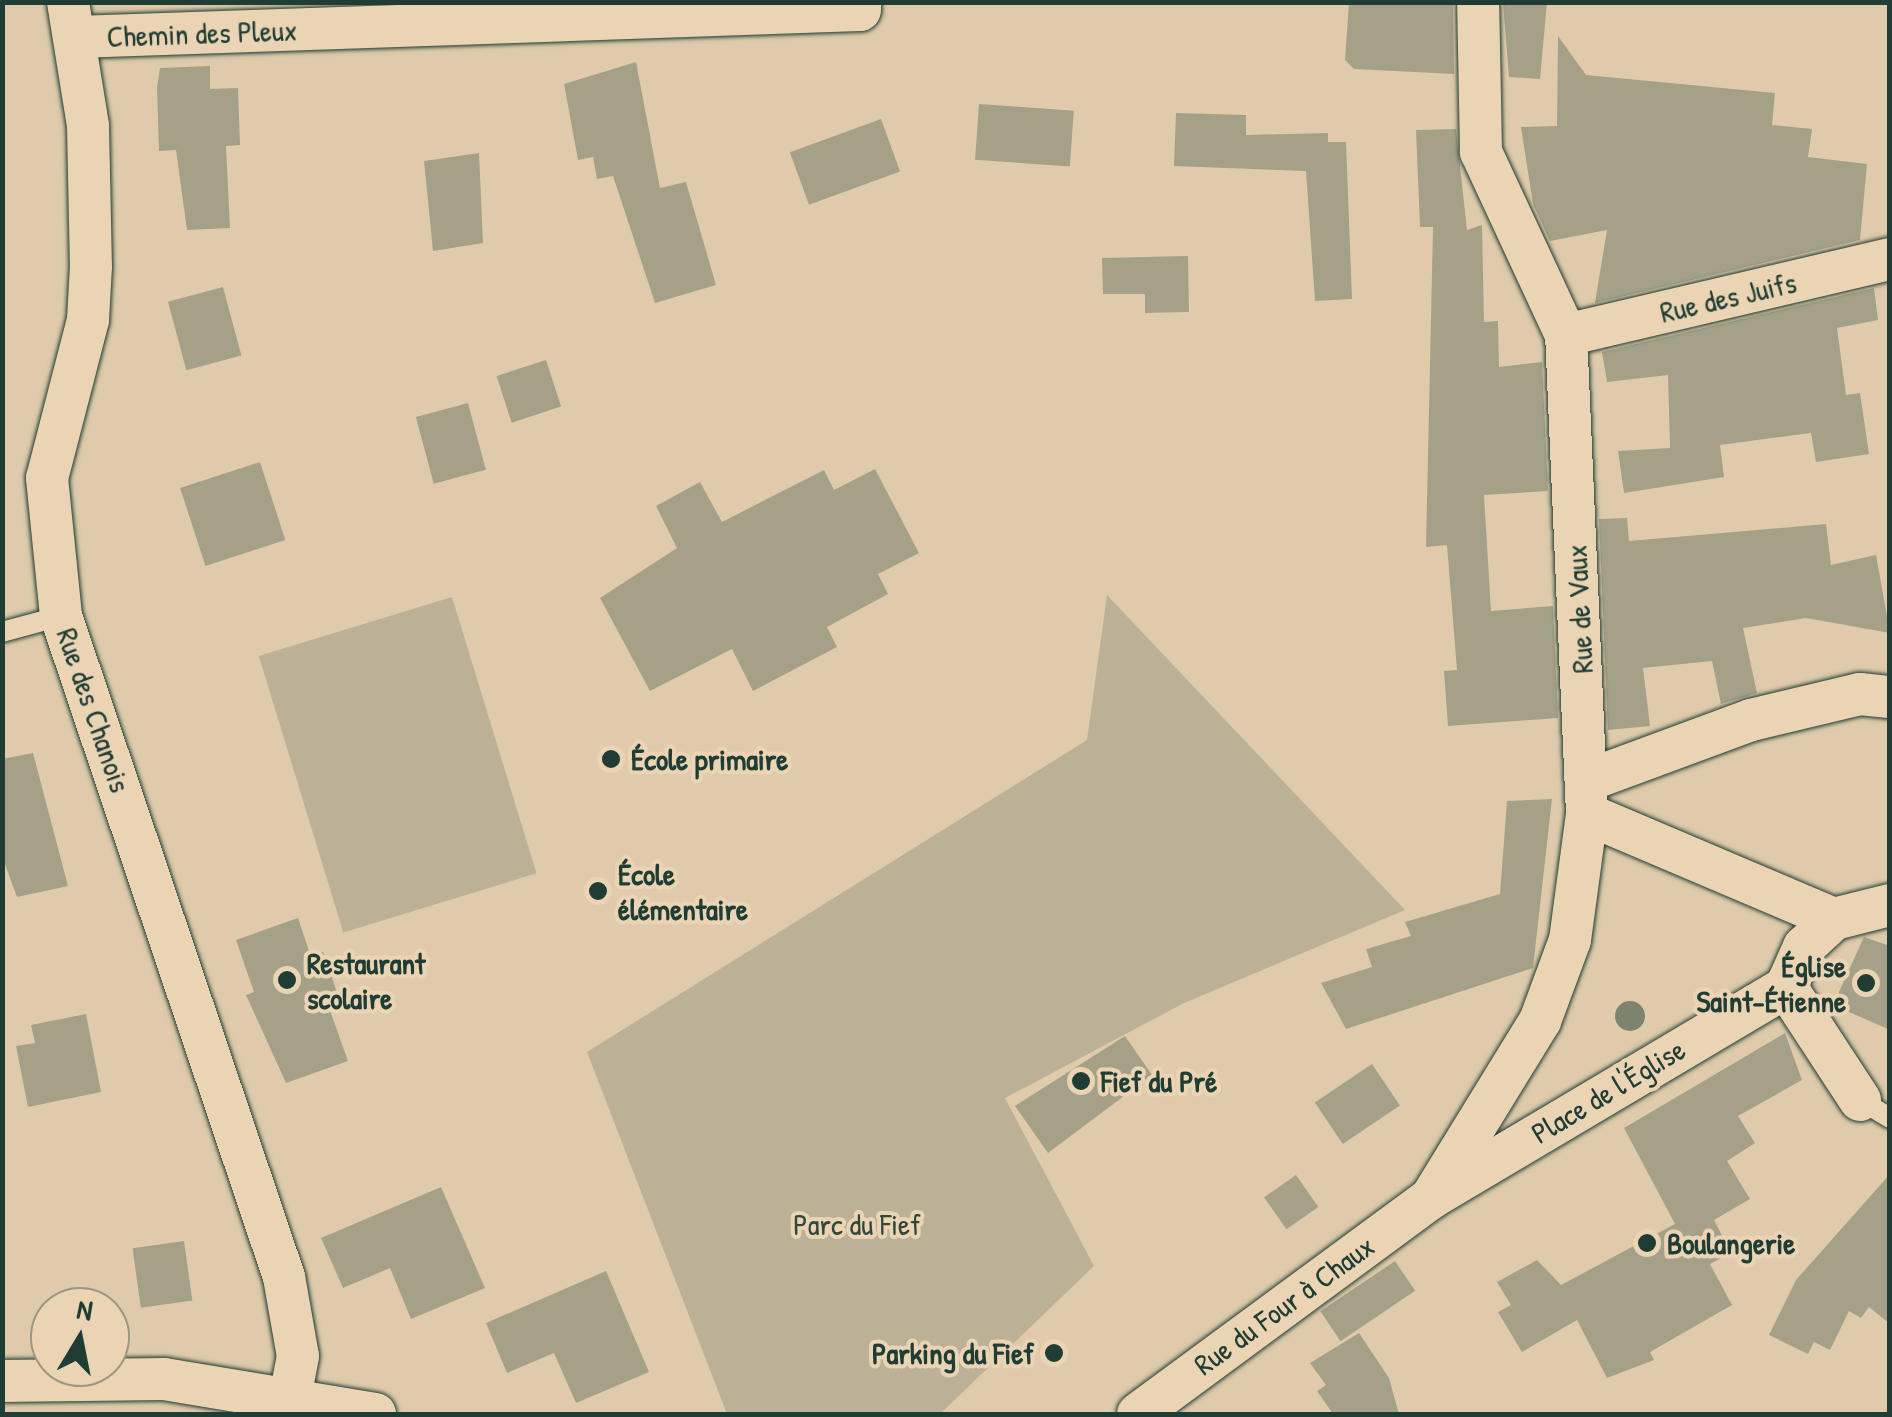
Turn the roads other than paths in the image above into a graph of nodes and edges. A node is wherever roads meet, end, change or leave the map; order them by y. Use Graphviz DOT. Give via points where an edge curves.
graph roads {
  1 [pos="860,2"];
  2 [pos="1478,2"];
  3 [pos="72,20"];
  4 [pos="1890,258"];
  5 [pos="1566,335"];
  6 [pos="61,616"];
  7 [pos="2,632"];
  8 [pos="1890,697"];
  9 [pos="1587,797"];
  10 [pos="1890,906"];
  11 [pos="1834,919"];
  12 [pos="1786,986"];
  13 [pos="1875,1109"];
  14 [pos="1430,1198"];
  15 [pos="2,1381"];
  16 [pos="290,1398"];
  17 [pos="375,1414"];
  18 [pos="1138,1414"];
  1 -- 3 [label="street, Chemin des Pleux" via="860,10"];
  2 -- 5 [label="street, Rue de Vaux" via="1480,152"];
  3 -- 6 [label="street, Rue des Chanois" via="91,266 88,320 47,478"];
  4 -- 5 [label="street, Rue des Juifs"];
  5 -- 9 [label="street, Rue de Vaux"];
  6 -- 7 [label="lane"];
  6 -- 16 [label="street, Rue des Chanois" via="284,1276 298,1356"];
  8 -- 9 [label="street" via="1860,694 1751,720"];
  9 -- 11 [label="street"];
  9 -- 14 [label="street, Rue de Vaux" via="1570,940 1540,1020"];
  10 -- 11 [label="street"];
  11 -- 12 [label="street" via="1804,947"];
  12 -- 13 [label="street"];
  12 -- 14 [label="street, Place de l'Église"];
  14 -- 18 [label="street, Rue du Four à Chaux"];
  15 -- 16 [label="street" via="93,1373"];
  16 -- 17 [label="street"];
}
